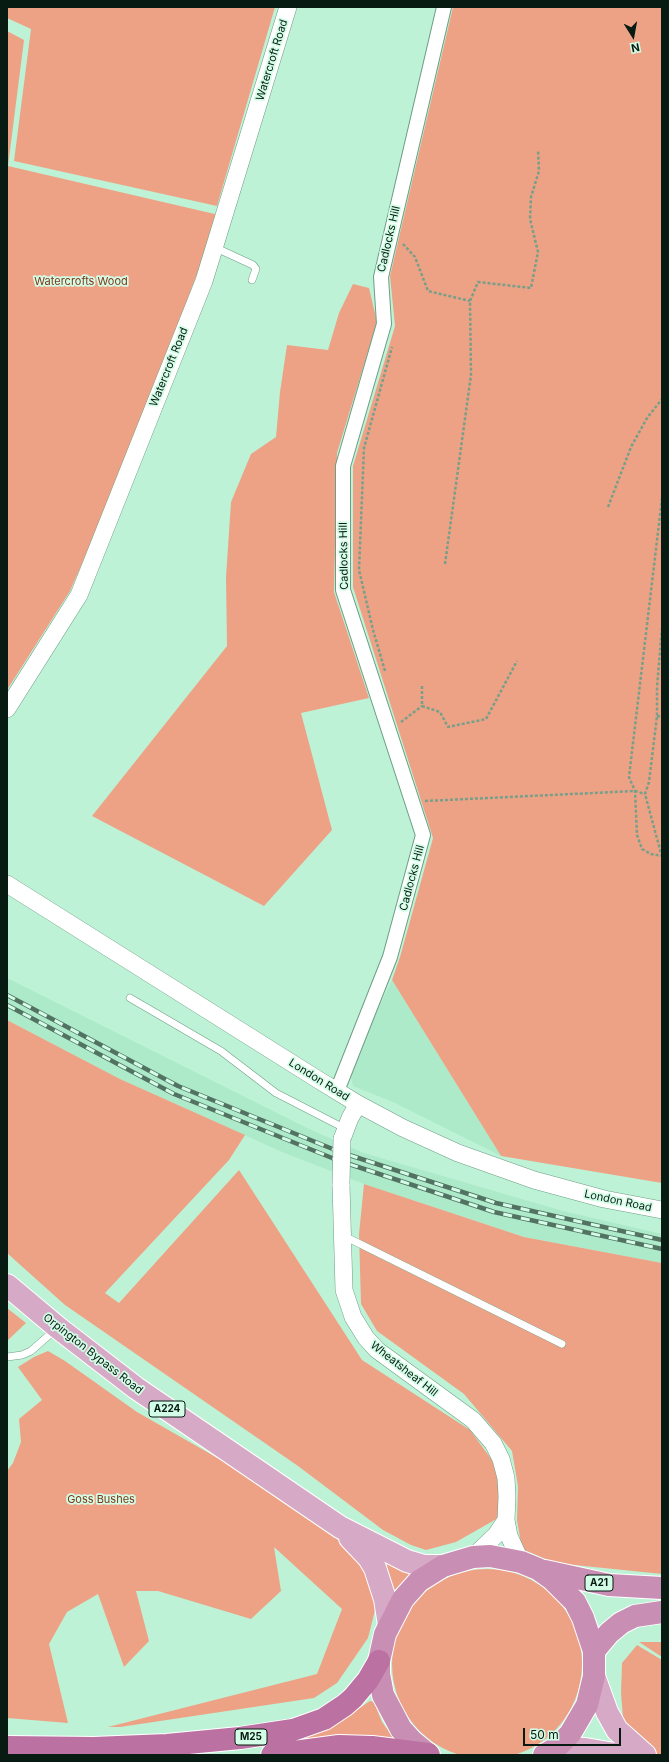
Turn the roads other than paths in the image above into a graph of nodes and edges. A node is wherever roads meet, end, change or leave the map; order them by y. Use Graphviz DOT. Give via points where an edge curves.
graph roads {
  1 [pos="288,7"];
  2 [pos="444,7"];
  3 [pos="214,247"];
  4 [pos="252,280"];
  5 [pos="7,709"];
  6 [pos="7,884"];
  7 [pos="130,998"];
  8 [pos="337,1091"];
  9 [pos="358,1104"];
  10 [pos="344,1134"];
  11 [pos="662,1210"];
  12 [pos="342,1235"];
  13 [pos="7,1285"];
  14 [pos="57,1327"];
  15 [pos="562,1344"];
  16 [pos="7,1357"];
  17 [pos="506,1520"];
  18 [pos="340,1527"];
  19 [pos="473,1557"];
  20 [pos="443,1566"];
  21 [pos="529,1566"];
  22 [pos="662,1588"];
  23 [pos="662,1612"];
  24 [pos="389,1625"];
  25 [pos="594,1651"];
  26 [pos="379,1661"];
  27 [pos="594,1676"];
  28 [pos="7,1748"];
  29 [pos="550,1752"];
  30 [pos="272,1755"];
  31 [pos="429,1755"];
  32 [pos="620,1755"];
  33 [pos="645,1755"];
  1 -- 3 [label="street, Watercroft Road"];
  2 -- 8 [label="street, Cadlocks Hill" via="381,277 384,324 343,466 343,590 423,835 390,957"];
  3 -- 4 [label="lane" via="253,265 256,269"];
  3 -- 5 [label="street, Watercroft Road" via="204,281 79,595"];
  6 -- 8 [label="street, London Road"];
  7 -- 10 [label="lane" via="221,1051 276,1093"];
  8 -- 9 [label="street, London Road"];
  9 -- 10 [label="street, Wheatsheaf Hill"];
  9 -- 11 [label="street, London Road" via="424,1138 488,1164 581,1193"];
  10 -- 12 [label="street, Wheatsheaf Hill, bridge" via="340,1184"];
  12 -- 15 [label="lane"];
  12 -- 17 [label="street, Wheatsheaf Hill" via="344,1290 357,1325 377,1350 473,1420 488,1436 498,1451 504,1468 507,1487"];
  13 -- 14 [label="main road, Orpington Bypass Road / A224"];
  14 -- 16 [label="lane" via="30,1351"];
  14 -- 18 [label="main road, Orpington Bypass Road / A224" via="136,1388"];
  17 -- 19 [label="street" via="496,1535"];
  17 -- 21 [label="street, Wheatsheaf Hill" via="512,1544"];
  18 -- 20 [label="main road, Orpington Bypass Road / A224" via="407,1560 424,1566"];
  18 -- 24 [label="main road, Orpington Bypass Road / A224" via="372,1562 385,1599"];
  19 -- 20 [label="highway"];
  19 -- 21 [label="highway" via="490,1556"];
  20 -- 24 [label="highway" via="419,1581 403,1598"];
  21 -- 22 [label="highway, A21" via="597,1583"];
  21 -- 25 [label="highway" via="552,1579 574,1602 583,1618"];
  23 -- 25 [label="highway" via="635,1616 621,1623"];
  24 -- 26 [label="highway"];
  25 -- 27 [label="highway"];
  26 -- 28 [label="highway, M25" via="364,1685 345,1705 324,1719 293,1730 167,1745"];
  26 -- 31 [label="highway" via="381,1686 388,1707 412,1741"];
  27 -- 29 [label="highway" via="587,1705 578,1721 570,1734"];
  27 -- 33 [label="main road" via="607,1712 617,1730"];
  29 -- 32 [label="main road" via="585,1749"];
  30 -- 31 [label="highway, M25" via="339,1746 372,1747"];
}
